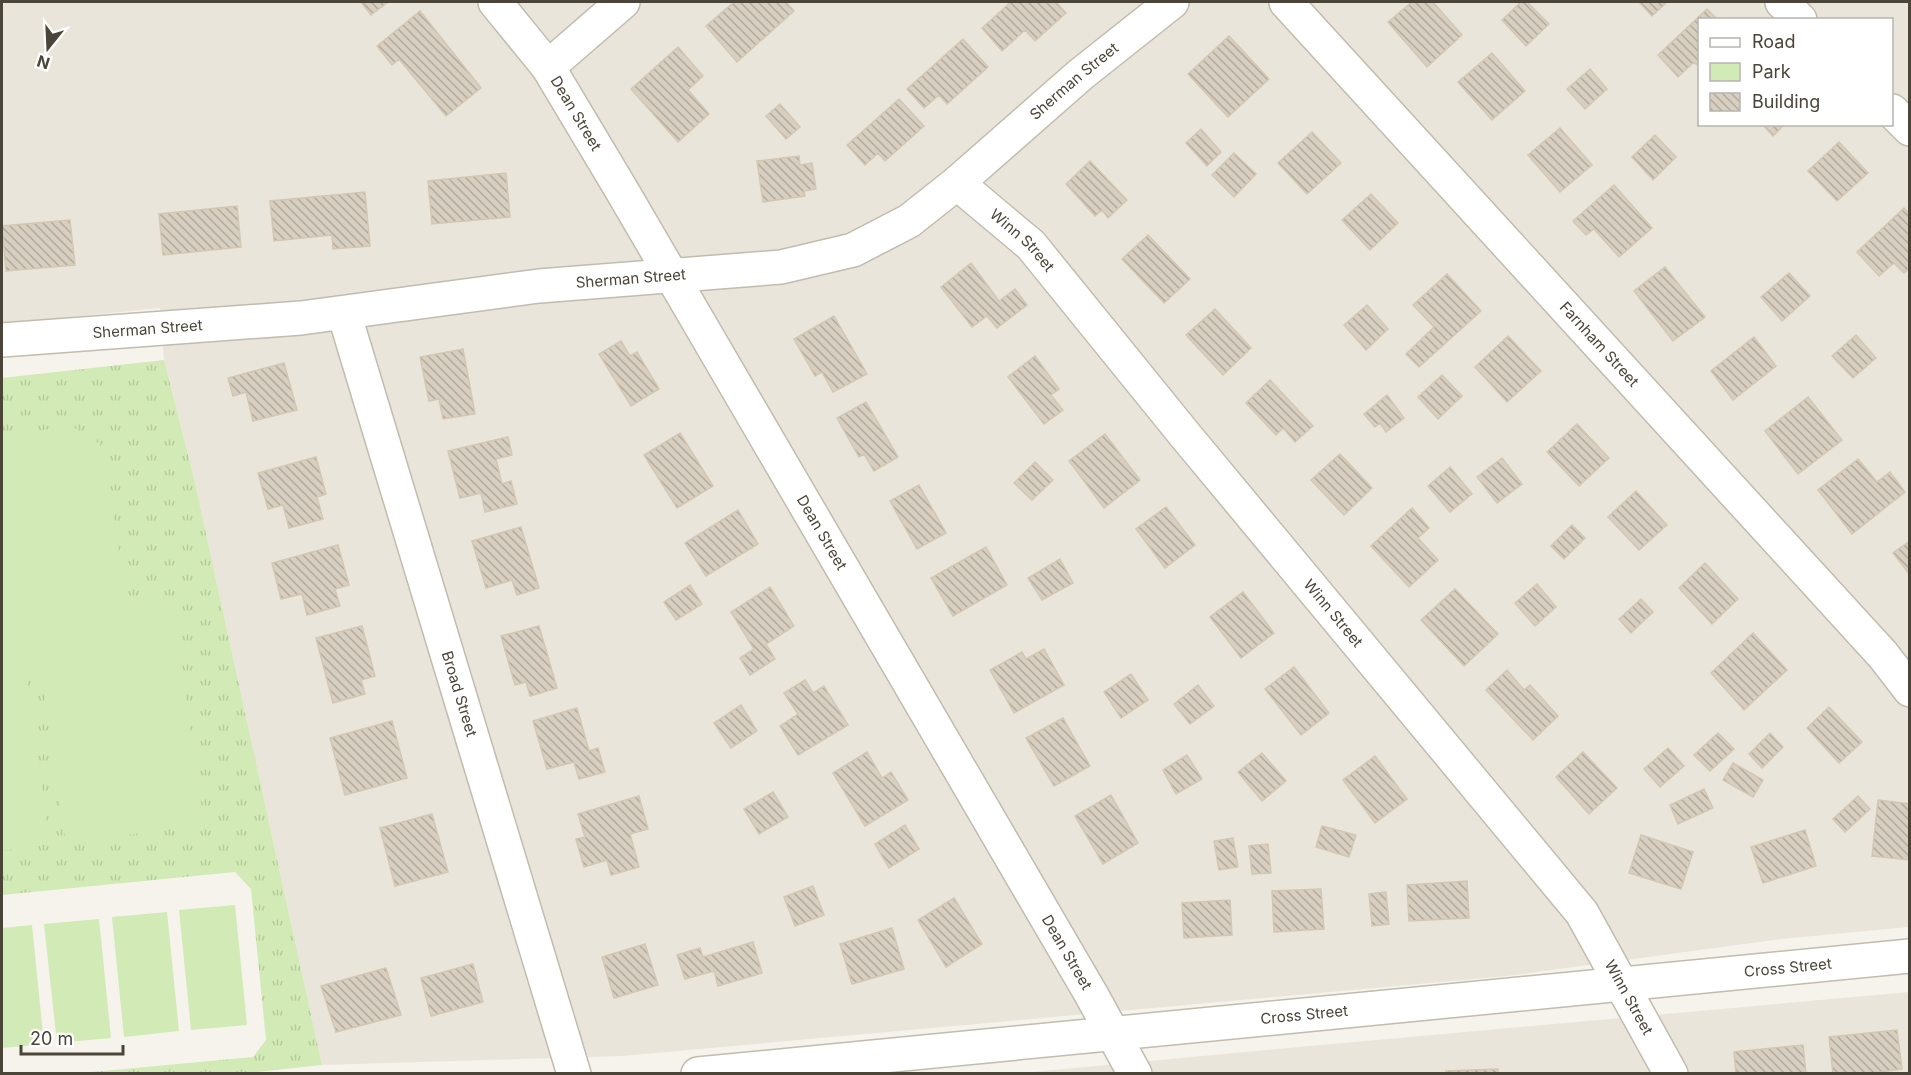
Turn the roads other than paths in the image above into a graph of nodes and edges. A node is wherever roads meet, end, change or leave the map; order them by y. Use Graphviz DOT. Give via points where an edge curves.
graph roads {
  1 [pos="495,2"];
  2 [pos="623,2"];
  3 [pos="1172,2"];
  4 [pos="1286,2"];
  5 [pos="1782,2"];
  6 [pos="1798,18"];
  7 [pos="548,67"];
  8 [pos="1893,112"];
  9 [pos="1910,129"];
  10 [pos="957,183"];
  11 [pos="671,275"];
  12 [pos="344,313"];
  13 [pos="2,340"];
  14 [pos="1910,690"];
  15 [pos="1910,956"];
  16 [pos="1623,985"];
  17 [pos="1114,1034"];
  18 [pos="574,1074"];
  19 [pos="698,1074"];
  20 [pos="1135,1074"];
  21 [pos="1671,1074"];
  1 -- 7 [label="street, Dean Street"];
  2 -- 7 [label="street"];
  3 -- 10 [label="street, Sherman Street" via="1080,75"];
  4 -- 14 [label="street, Farnham Street" via="1883,655"];
  5 -- 6 [label="street"];
  7 -- 11 [label="street, Dean Street"];
  8 -- 9 [label="street"];
  10 -- 11 [label="street, Sherman Street" via="909,221 853,250 781,267"];
  10 -- 16 [label="street, Winn Street" via="1031,245 1582,913"];
  11 -- 12 [label="street, Sherman Street" via="539,286"];
  11 -- 17 [label="street, Dean Street"];
  12 -- 13 [label="street, Sherman Street"];
  12 -- 18 [label="street, Broad Street"];
  15 -- 16 [label="street, Cross Street"];
  16 -- 17 [label="street, Cross Street"];
  16 -- 21 [label="street, Winn Street"];
  17 -- 19 [label="street, Cross Street"];
  17 -- 20 [label="street, Dean Street"];
}
